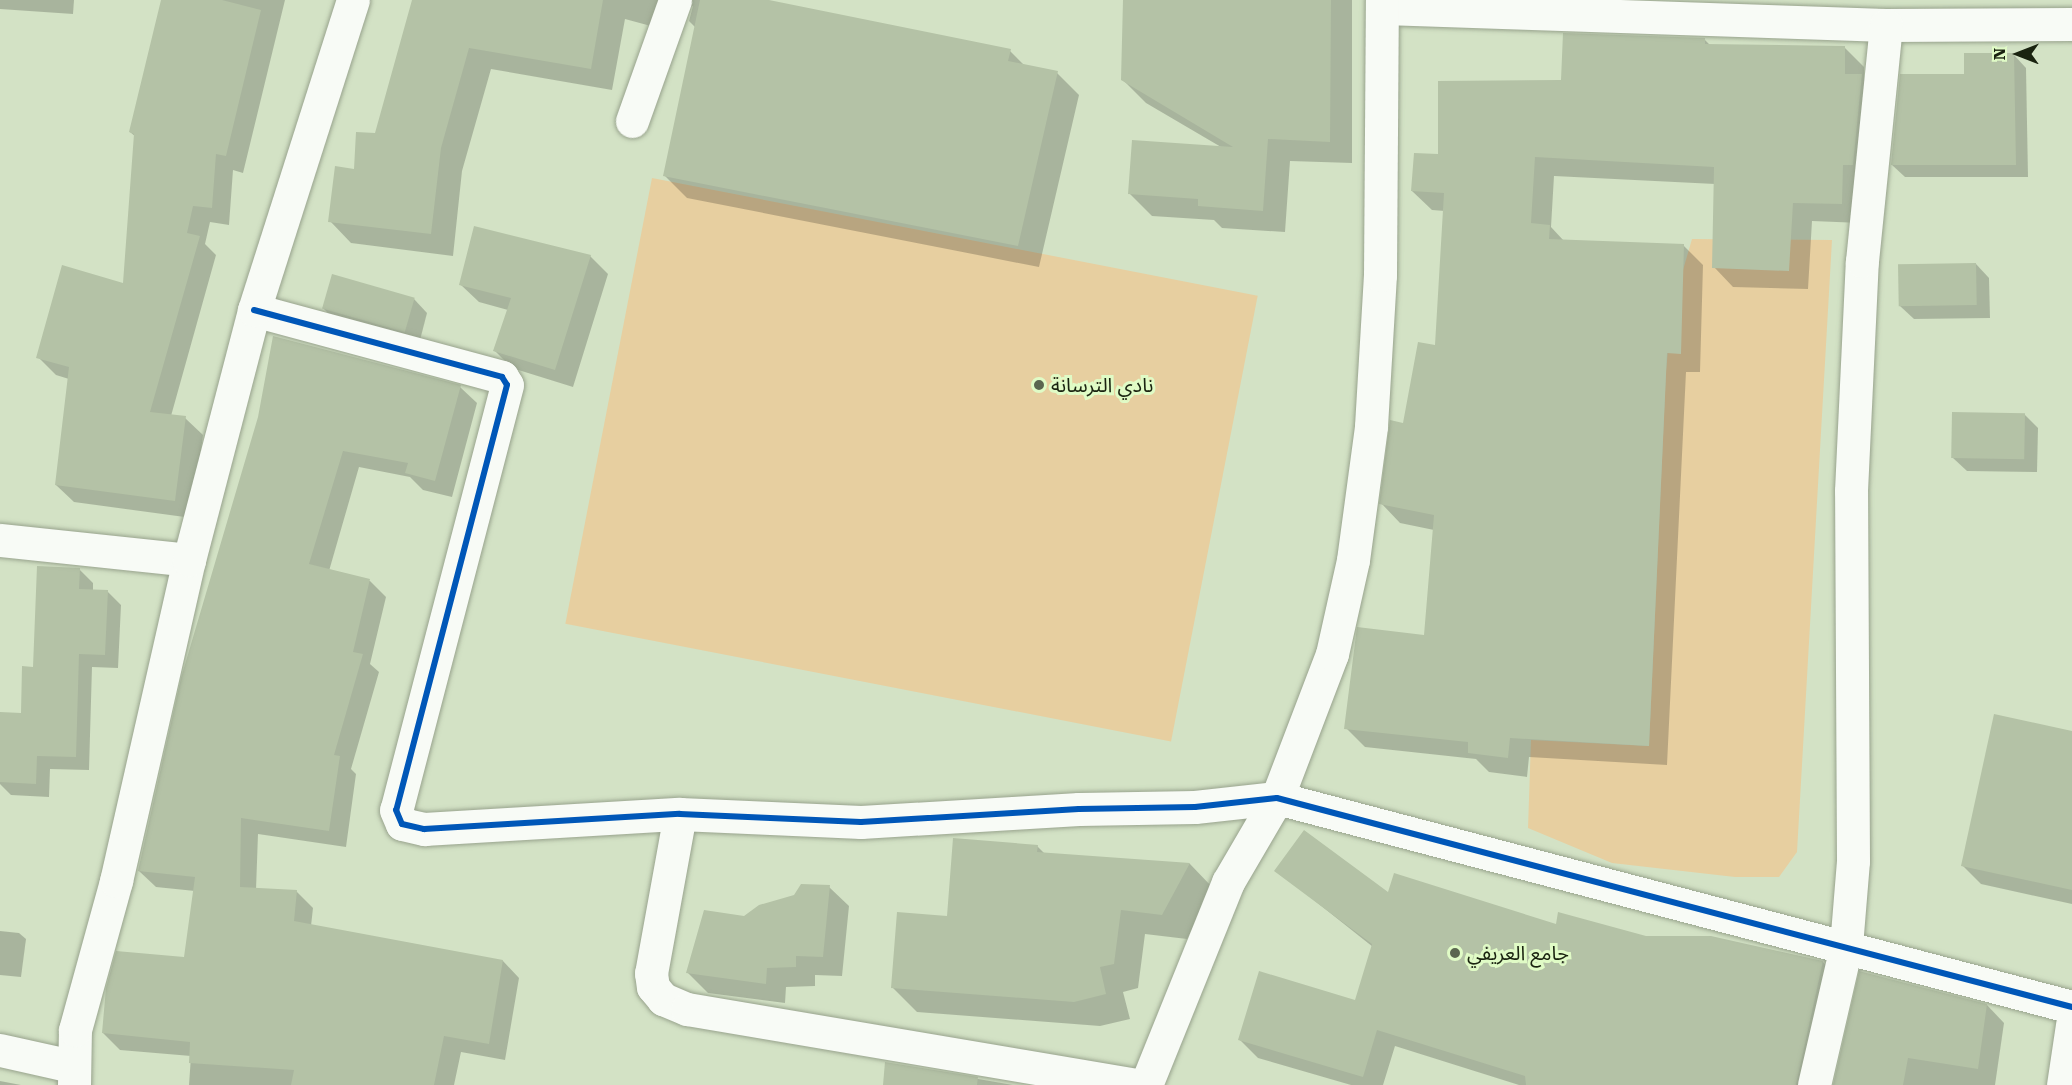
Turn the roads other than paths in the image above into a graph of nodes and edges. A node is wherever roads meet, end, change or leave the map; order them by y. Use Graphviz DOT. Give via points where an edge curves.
graph roads {
  1 [pos="353,0"];
  2 [pos="675,0"];
  3 [pos="1383,4"];
  4 [pos="1685,9"];
  5 [pos="2072,24"];
  6 [pos="1886,25"];
  7 [pos="632,121"];
  8 [pos="254,310"];
  9 [pos="0,540"];
  10 [pos="189,560"];
  11 [pos="1277,798"];
  12 [pos="680,814"];
  13 [pos="1846,946"];
  14 [pos="2072,1007"];
  15 [pos="2072,1025"];
  16 [pos="0,1050"];
  17 [pos="73,1075"];
  18 [pos="1134,1085"];
  19 [pos="1146,1085"];
  20 [pos="1814,1085"];
  21 [pos="2063,1085"];
  1 -- 8 [label="street"];
  2 -- 7 [label="street"];
  3 -- 4 [label="street"];
  3 -- 11 [label="street" via="1380,275 1370,437 1353,560 1332,654"];
  4 -- 6 [label="street"];
  5 -- 6 [label="street"];
  6 -- 13 [label="street" via="1862,261 1851,491 1853,861"];
  8 -- 10 [label="street"];
  8 -- 12 [label="street" via="502,377 507,385 396,810 402,824 424,829"];
  9 -- 10 [label="street"];
  10 -- 17 [label="street" via="116,881 75,1030"];
  11 -- 12 [label="street" via="1195,807 1079,809 861,822"];
  11 -- 13 [label="street"];
  11 -- 19 [label="street" via="1228,882"];
  12 -- 18 [label="street" via="651,973 653,987 663,999 687,1009"];
  13 -- 14 [label="street"];
  13 -- 20 [label="street"];
  15 -- 21 [label="street"];
  16 -- 17 [label="street"];
}
